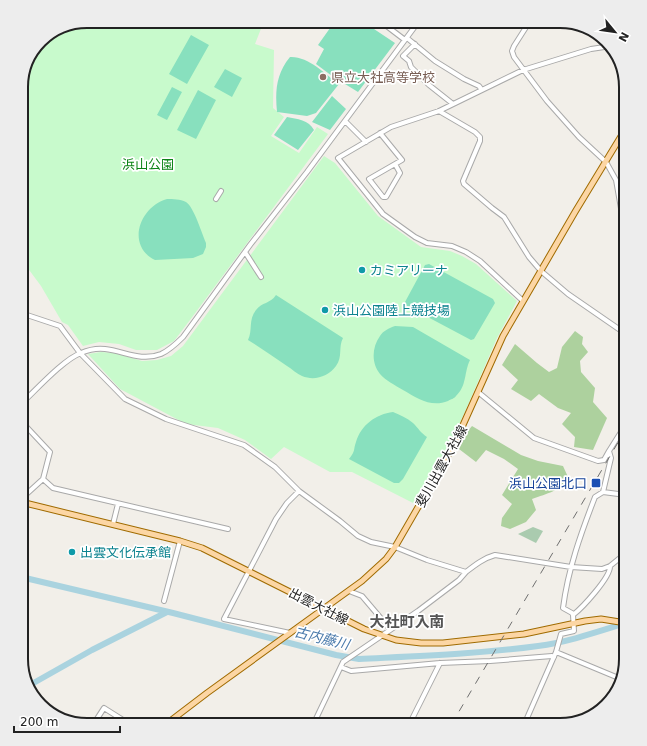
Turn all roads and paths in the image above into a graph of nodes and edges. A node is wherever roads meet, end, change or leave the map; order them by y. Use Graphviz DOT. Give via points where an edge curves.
graph roads {
  1 [pos="390,28"];
  2 [pos="414,28"];
  3 [pos="525,28"];
  4 [pos="406,39"];
  5 [pos="415,44"];
  6 [pos="595,48"];
  7 [pos="523,70"];
  8 [pos="482,90"];
  9 [pos="453,104"];
  10 [pos="439,111"];
  11 [pos="345,121"];
  12 [pos="380,133"];
  13 [pos="619,140"];
  14 [pos="366,142"];
  15 [pos="606,162"];
  16 [pos="396,164"];
  17 [pos="221,191"];
  18 [pos="619,197"];
  19 [pos="216,199"];
  20 [pos="245,252"];
  21 [pos="541,271"];
  22 [pos="261,277"];
  23 [pos="524,301"];
  24 [pos="28,315"];
  25 [pos="619,329"];
  26 [pos="80,353"];
  27 [pos="478,392"];
  28 [pos="28,397"];
  29 [pos="28,428"];
  30 [pos="619,435"];
  31 [pos="609,451"];
  32 [pos="43,478"];
  33 [pos="299,491"];
  34 [pos="604,492"];
  35 [pos="28,493"];
  36 [pos="619,494"];
  37 [pos="28,502"];
  38 [pos="118,504"];
  39 [pos="113,524"];
  40 [pos="228,529"];
  41 [pos="180,541"];
  42 [pos="395,547"];
  43 [pos="619,559"];
  44 [pos="610,566"];
  45 [pos="571,567"];
  46 [pos="249,571"];
  47 [pos="466,572"];
  48 [pos="349,591"];
  49 [pos="164,601"];
  50 [pos="325,609"];
  51 [pos="573,615"];
  52 [pos="619,622"];
  53 [pos="573,624"];
  54 [pos="390,629"];
  55 [pos="288,634"];
  56 [pos="381,636"];
  57 [pos="557,650"];
  58 [pos="554,657"];
  59 [pos="440,663"];
  60 [pos="342,666"];
  61 [pos="616,677"];
  62 [pos="98,718"];
  63 [pos="120,718"];
  64 [pos="173,718"];
  65 [pos="316,718"];
  66 [pos="412,718"];
  67 [pos="527,718"];
  1 -- 4 [label="street"];
  2 -- 4 [label="street"];
  3 -- 7 [label="street" via="512,51"];
  4 -- 5 [label="street"];
  4 -- 11 [label="street"];
  5 -- 8 [label="street" via="435,61"];
  5 -- 9 [label="street" via="404,56 429,85"];
  6 -- 7 [label="street"];
  7 -- 8 [label="street"];
  7 -- 15 [label="street" via="579,137"];
  8 -- 9 [label="street"];
  9 -- 10 [label="street"];
  10 -- 12 [label="street"];
  10 -- 21 [label="street" via="480,137 464,184 504,217"];
  11 -- 14 [label="street"];
  11 -- 20 [label="street"];
  12 -- 14 [label="street"];
  12 -- 16 [label="street" via="402,160"];
  13 -- 15 [label="main road, 斐川出雲大社線"];
  14 -- 23 [label="street" via="339,156 338,159 383,214 427,243 452,246 466,252 480,261"];
  15 -- 18 [label="street" via="616,180"];
  15 -- 21 [label="main road, 斐川出雲大社線"];
  16 -- 16 [label="street" via="369,179 384,197 400,173"];
  17 -- 19 [label="street"];
  20 -- 22 [label="street"];
  20 -- 26 [label="street" via="183,337 162,354 136,356 104,348"];
  21 -- 23 [label="main road, 斐川出雲大社線"];
  21 -- 25 [label="street" via="568,294"];
  23 -- 27 [label="main road, 斐川出雲大社線" via="503,336"];
  24 -- 26 [label="street" via="60,326"];
  26 -- 28 [label="street" via="67,360"];
  26 -- 33 [label="street" via="125,399 166,419 244,445 275,468"];
  27 -- 31 [label="street" via="534,438 598,461 604,460"];
  27 -- 42 [label="main road, 斐川出雲大社線" via="454,445"];
  29 -- 32 [label="street" via="50,452"];
  30 -- 31 [label="street"];
  31 -- 34 [label="street" via="611,458"];
  32 -- 35 [label="street"];
  32 -- 38 [label="street" via="53,488"];
  33 -- 42 [label="street" via="358,536 371,542"];
  33 -- 46 [label="street" via="276,519"];
  34 -- 36 [label="street"];
  34 -- 45 [label="street" via="595,497 581,531"];
  37 -- 39 [label="main road, 出雲大社線"];
  38 -- 39 [label="street"];
  38 -- 40 [label="street"];
  39 -- 41 [label="main road, 出雲大社線"];
  41 -- 46 [label="main road, 出雲大社線" via="202,548"];
  41 -- 49 [label="street"];
  42 -- 47 [label="street"];
  42 -- 48 [label="main road, 斐川出雲大社線" via="373,572"];
  43 -- 44 [label="street"];
  44 -- 45 [label="street" via="602,569"];
  44 -- 51 [label="street" via="600,586"];
  45 -- 47 [label="street" via="495,555"];
  45 -- 51 [label="street" via="563,608"];
  46 -- 50 [label="main road, 出雲大社線"];
  46 -- 55 [label="street" via="224,619"];
  47 -- 54 [label="street" via="459,580"];
  48 -- 50 [label="main road, 斐川出雲大社線"];
  48 -- 54 [label="street" via="362,596"];
  50 -- 55 [label="main road, 斐川出雲大社線"];
  50 -- 56 [label="main road, 出雲大社線"];
  51 -- 53 [label="street"];
  52 -- 53 [label="main road, 出雲大社線" via="601,619"];
  53 -- 56 [label="main road, 出雲大社線" via="524,634 443,642 421,643"];
  53 -- 57 [label="street" via="574,631 560,634"];
  54 -- 56 [label="street"];
  55 -- 64 [label="main road, 斐川出雲大社線"];
  56 -- 60 [label="street"];
  57 -- 58 [label="street"];
  57 -- 61 [label="street"];
  58 -- 59 [label="street"];
  58 -- 67 [label="street"];
  59 -- 60 [label="street" via="351,671"];
  59 -- 66 [label="street"];
  60 -- 65 [label="street"];
  62 -- 63 [label="street" via="104,708"];
}
